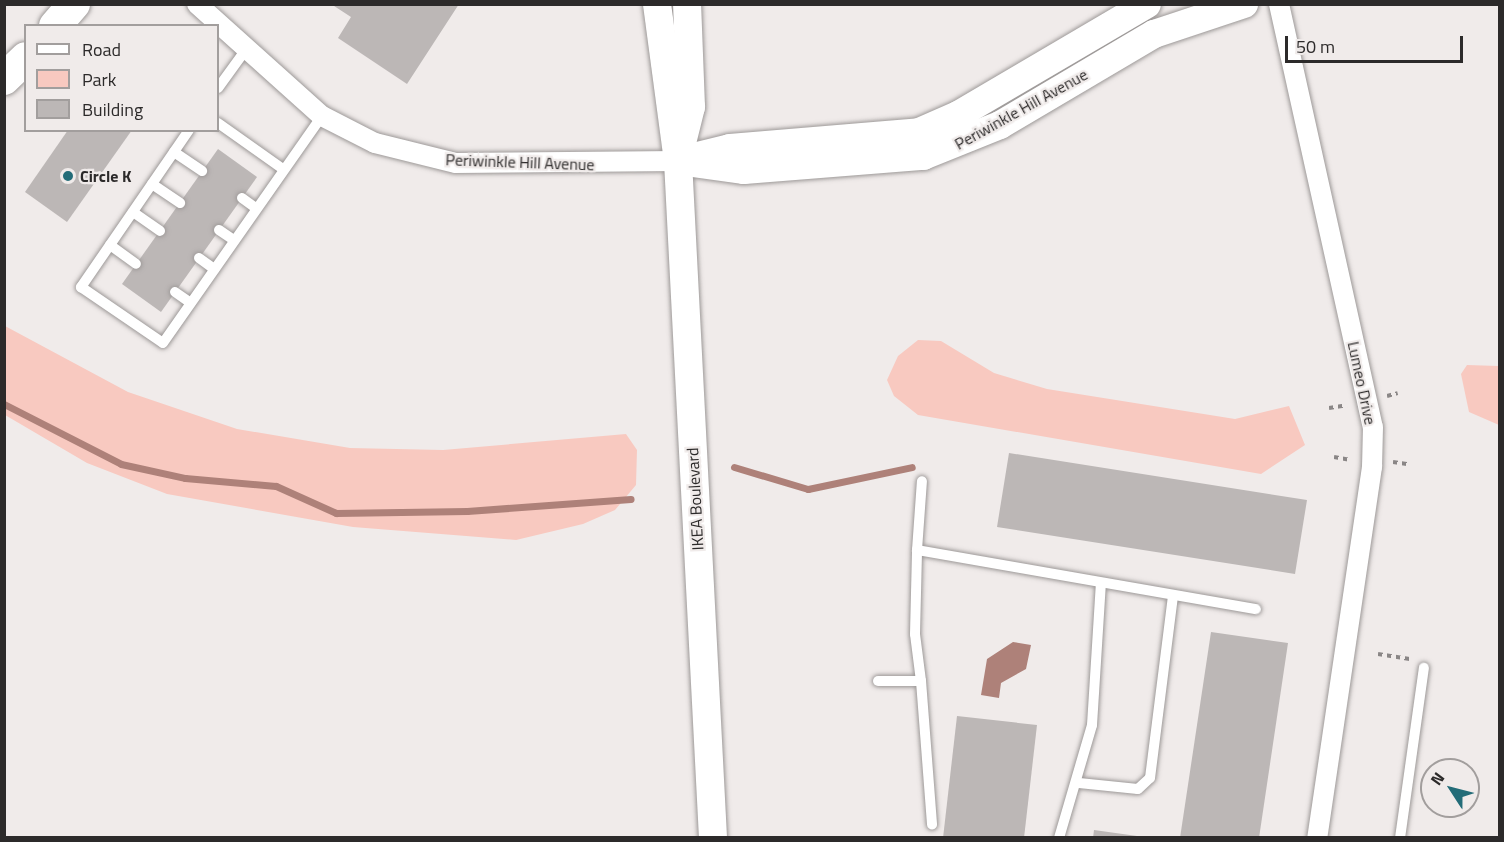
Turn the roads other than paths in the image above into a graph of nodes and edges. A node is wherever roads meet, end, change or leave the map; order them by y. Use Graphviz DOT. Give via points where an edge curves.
graph roads {
  1 [pos="74,4"];
  2 [pos="197,4"];
  3 [pos="657,4"];
  4 [pos="687,4"];
  5 [pos="1147,4"];
  6 [pos="1244,4"];
  7 [pos="1279,4"];
  8 [pos="57,24"];
  9 [pos="248,48"];
  10 [pos="24,60"];
  11 [pos="4,79"];
  12 [pos="219,87"];
  13 [pos="322,116"];
  14 [pos="219,124"];
  15 [pos="188,132"];
  16 [pos="174,152"];
  17 [pos="678,161"];
  18 [pos="283,169"];
  19 [pos="202,171"];
  20 [pos="152,184"];
  21 [pos="242,198"];
  22 [pos="180,203"];
  23 [pos="256,208"];
  24 [pos="133,212"];
  25 [pos="219,230"];
  26 [pos="160,231"];
  27 [pos="234,240"];
  28 [pos="110,246"];
  29 [pos="199,258"];
  30 [pos="136,264"];
  31 [pos="214,269"];
  32 [pos="175,292"];
  33 [pos="191,303"];
  34 [pos="922,481"];
  35 [pos="917,550"];
  36 [pos="1101,583"];
  37 [pos="1173,595"];
  38 [pos="1256,609"];
  39 [pos="1424,668"];
  40 [pos="878,681"];
  41 [pos="921,681"];
  42 [pos="1079,783"];
  43 [pos="932,825"];
  44 [pos="713,837"];
  45 [pos="1059,837"];
  46 [pos="1317,837"];
  47 [pos="1400,837"];
  1 -- 8 [label="main road"];
  2 -- 9 [label="street, Periwinkle Hill Avenue"];
  3 -- 17 [label="street, IKEA Boulevard"];
  4 -- 17 [label="street, IKEA Boulevard" via="691,107"];
  5 -- 17 [label="street, Periwinkle Hill Avenue" via="958,115 919,132 730,148"];
  6 -- 17 [label="street, Periwinkle Hill Avenue" via="1154,34 1000,125 938,152 896,161 744,170"];
  7 -- 46 [label="street, Lumeo Drive" via="1373,426 1372,467"];
  9 -- 12 [label="lane"];
  9 -- 13 [label="street, Periwinkle Hill Avenue"];
  10 -- 11 [label="main road"];
  13 -- 17 [label="street, Periwinkle Hill Avenue" via="375,143 456,163"];
  13 -- 18 [label="lane"];
  14 -- 18 [label="lane"];
  15 -- 16 [label="lane"];
  16 -- 19 [label="lane"];
  16 -- 20 [label="lane"];
  17 -- 44 [label="street, IKEA Boulevard"];
  18 -- 23 [label="lane"];
  20 -- 22 [label="lane"];
  20 -- 24 [label="lane"];
  21 -- 23 [label="lane"];
  23 -- 27 [label="lane"];
  24 -- 26 [label="lane"];
  24 -- 28 [label="lane"];
  25 -- 27 [label="lane"];
  27 -- 31 [label="lane"];
  28 -- 30 [label="lane"];
  28 -- 33 [label="lane" via="81,287 163,343"];
  29 -- 31 [label="lane"];
  31 -- 33 [label="lane"];
  32 -- 33 [label="lane"];
  34 -- 35 [label="lane"];
  35 -- 36 [label="lane"];
  35 -- 41 [label="lane" via="915,634"];
  36 -- 37 [label="lane"];
  36 -- 42 [label="lane" via="1092,725"];
  37 -- 38 [label="lane"];
  37 -- 42 [label="lane" via="1150,778 1138,789"];
  39 -- 47 [label="lane"];
  40 -- 41 [label="lane"];
  41 -- 43 [label="lane"];
  42 -- 45 [label="lane"];
}
